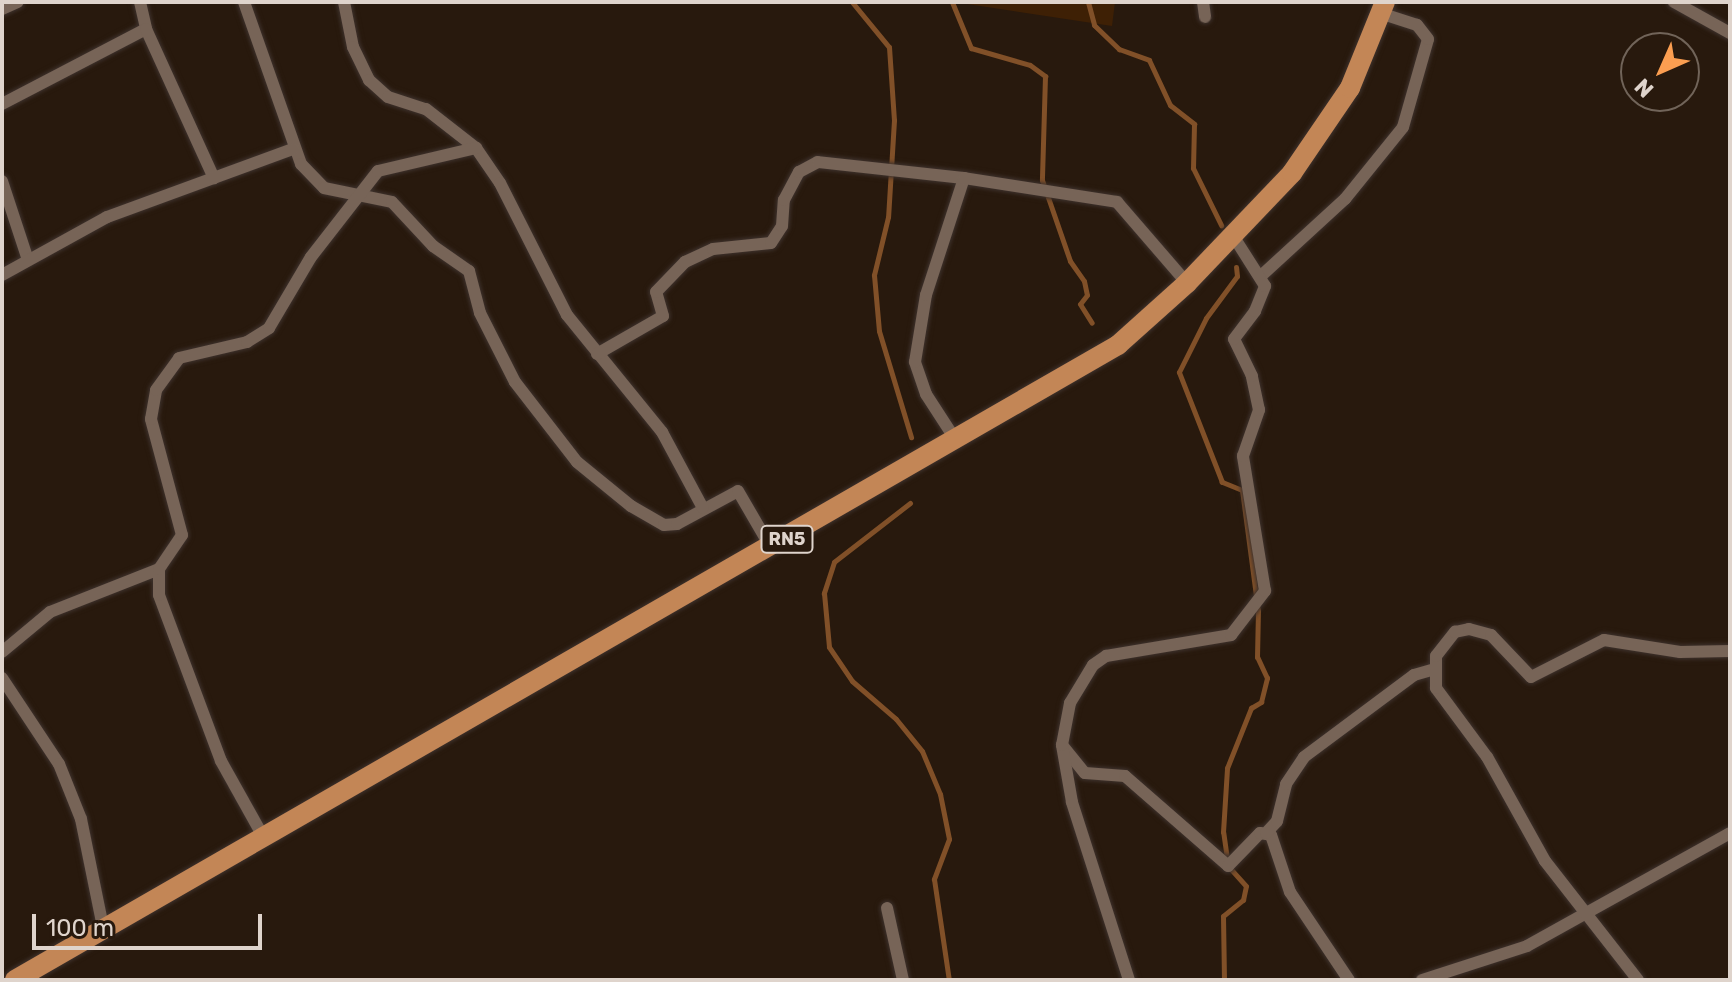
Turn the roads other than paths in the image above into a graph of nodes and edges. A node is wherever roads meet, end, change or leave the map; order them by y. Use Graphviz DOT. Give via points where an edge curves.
graph roads {
  1 [pos="18,2"];
  2 [pos="140,2"];
  3 [pos="244,2"];
  4 [pos="344,2"];
  5 [pos="1203,2"];
  6 [pos="1674,2"];
  7 [pos="1382,7"];
  8 [pos="2,9"];
  9 [pos="1205,17"];
  10 [pos="146,29"];
  11 [pos="1730,33"];
  12 [pos="2,104"];
  13 [pos="476,148"];
  14 [pos="293,149"];
  15 [pos="214,178"];
  16 [pos="964,178"];
  17 [pos="2,181"];
  18 [pos="355,197"];
  19 [pos="1232,234"];
  20 [pos="28,260"];
  21 [pos="2,275"];
  22 [pos="1262,275"];
  23 [pos="1187,283"];
  24 [pos="597,354"];
  25 [pos="957,442"];
  26 [pos="703,508"];
  27 [pos="771,548"];
  28 [pos="159,569"];
  29 [pos="1730,651"];
  30 [pos="2,652"];
  31 [pos="1432,670"];
  32 [pos="2,678"];
  33 [pos="1062,745"];
  34 [pos="1266,833"];
  35 [pos="1730,833"];
  36 [pos="264,838"];
  37 [pos="887,908"];
  38 [pos="1588,913"];
  39 [pos="104,932"];
  40 [pos="15,980"];
  41 [pos="903,980"];
  42 [pos="1129,980"];
  43 [pos="1349,980"];
  44 [pos="1422,980"];
  45 [pos="1638,980"];
  1 -- 8 [label="street"];
  2 -- 10 [label="street"];
  3 -- 14 [label="street"];
  4 -- 13 [label="street" via="353,47 378,90 426,109"];
  5 -- 9 [label="street"];
  6 -- 11 [label="street"];
  7 -- 19 [label="highway, RN5" via="1350,88 1318,137 1292,173"];
  7 -- 22 [label="street" via="1417,25 1428,39 1403,127 1345,199"];
  10 -- 12 [label="street"];
  10 -- 15 [label="street"];
  13 -- 18 [label="street" via="378,171"];
  13 -- 24 [label="street" via="500,183 567,315"];
  14 -- 15 [label="street"];
  14 -- 18 [label="street" via="324,188"];
  15 -- 20 [label="street" via="107,217"];
  16 -- 23 [label="street" via="1117,202"];
  16 -- 24 [label="street" via="818,162 799,172 771,243 713,249 685,262 656,292 663,316"];
  16 -- 25 [label="street" via="926,295 915,362 926,394"];
  17 -- 20 [label="street"];
  18 -- 26 [label="street" via="392,202 433,246 469,271 480,313 523,395 552,435 602,485 664,525 677,524"];
  18 -- 28 [label="street" via="269,328 247,342 179,358 156,390 151,419 182,535"];
  19 -- 22 [label="street"];
  19 -- 23 [label="highway, RN5"];
  20 -- 21 [label="street"];
  22 -- 33 [label="street" via="1264,294 1234,339 1252,376 1259,410 1243,456 1265,591 1231,635 1106,656 1079,681"];
  23 -- 25 [label="highway, RN5" via="1118,345"];
  24 -- 26 [label="street" via="662,432"];
  25 -- 27 [label="highway, RN5"];
  26 -- 27 [label="street" via="738,491"];
  27 -- 36 [label="highway, RN5"];
  28 -- 30 [label="street" via="50,612"];
  28 -- 36 [label="street" via="159,595 221,761"];
  29 -- 31 [label="street" via="1680,652 1604,640 1531,677 1491,635 1469,629 1444,642"];
  31 -- 34 [label="street" via="1414,675 1304,757 1286,784 1277,821"];
  31 -- 38 [label="street" via="1436,688 1491,764 1545,861"];
  32 -- 39 [label="street" via="59,764 81,819"];
  33 -- 34 [label="street" via="1085,773 1125,776 1228,866 1245,853 1249,842"];
  33 -- 42 [label="street" via="1072,802"];
  34 -- 43 [label="street" via="1276,846 1290,892"];
  35 -- 38 [label="street"];
  36 -- 39 [label="highway, RN5"];
  37 -- 41 [label="street"];
  38 -- 44 [label="street" via="1527,946"];
  38 -- 45 [label="street"];
  39 -- 40 [label="highway, RN5"];
}
